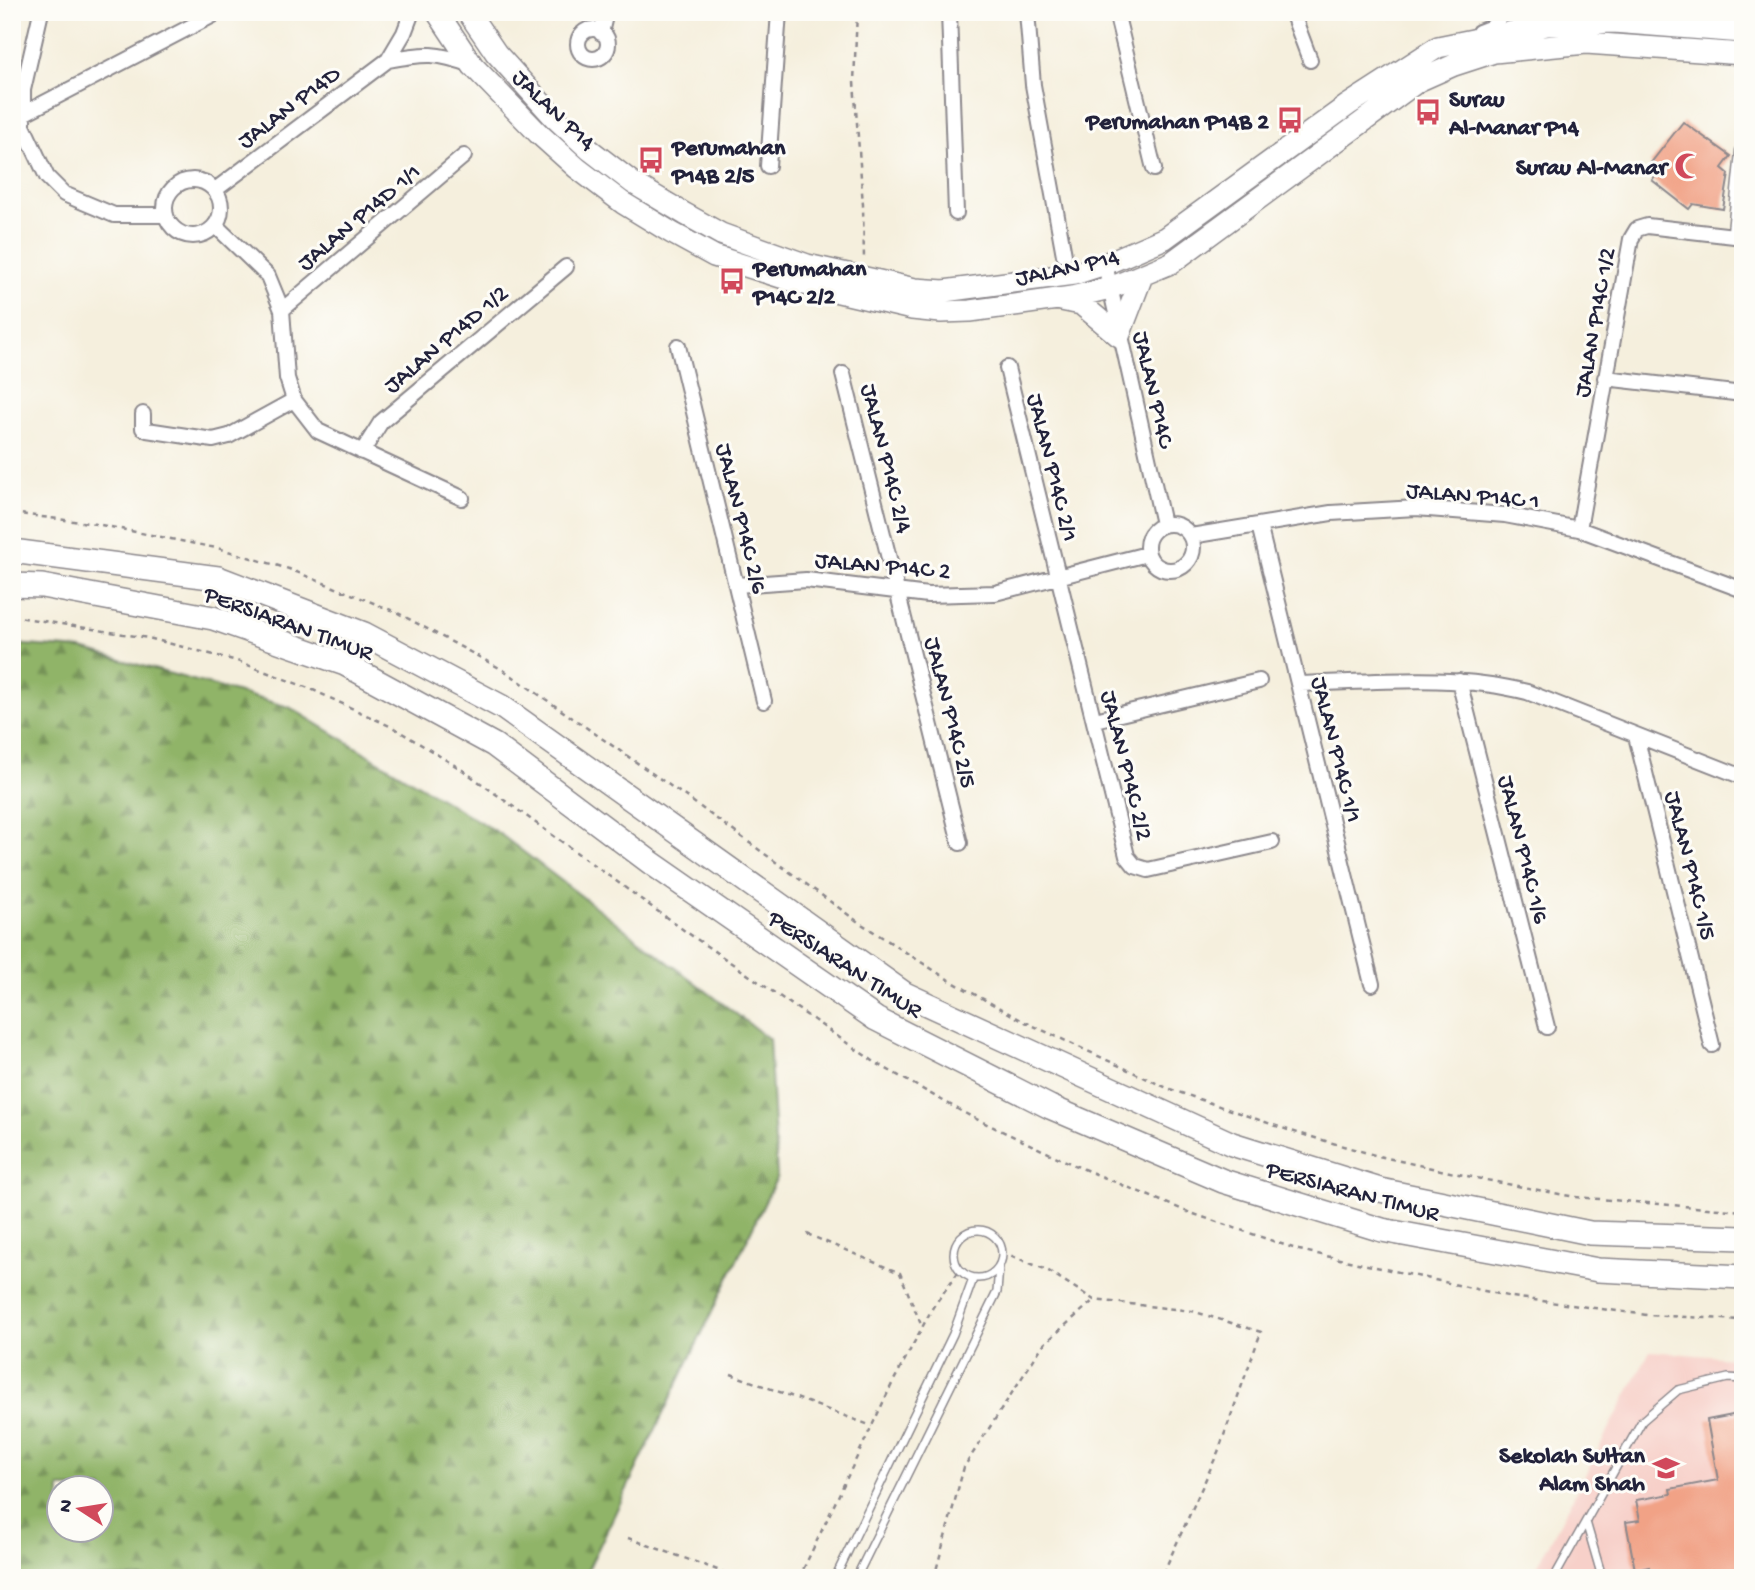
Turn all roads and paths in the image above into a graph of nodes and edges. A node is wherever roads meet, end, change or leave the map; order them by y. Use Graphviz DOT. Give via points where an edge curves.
graph roads {
  1 [pos="41,12"];
  2 [pos="219,12"];
  3 [pos="412,12"];
  4 [pos="437,12"];
  5 [pos="468,12"];
  6 [pos="606,12"];
  7 [pos="779,12"];
  8 [pos="857,12"];
  9 [pos="949,12"];
  10 [pos="1027,12"];
  11 [pos="1116,12"];
  12 [pos="1293,12"];
  13 [pos="1504,12"];
  14 [pos="1574,12"];
  15 [pos="1613,22"];
  16 [pos="1743,32"];
  17 [pos="601,33"];
  18 [pos="1438,47"];
  19 [pos="1743,54"];
  20 [pos="388,60"];
  21 [pos="1310,60"];
  22 [pos="473,66"];
  23 [pos="23,114"];
  24 [pos="1743,117"];
  25 [pos="464,156"];
  26 [pos="768,166"];
  27 [pos="1154,169"];
  28 [pos="215,190"];
  29 [pos="956,213"];
  30 [pos="166,215"];
  31 [pos="215,225"];
  32 [pos="1737,237"];
  33 [pos="865,255"];
  34 [pos="1064,255"];
  35 [pos="1105,264"];
  36 [pos="566,267"];
  37 [pos="1142,276"];
  38 [pos="1110,288"];
  39 [pos="1057,298"];
  40 [pos="282,310"];
  41 [pos="1119,336"];
  42 [pos="678,346"];
  43 [pos="1007,368"];
  44 [pos="843,374"];
  45 [pos="1605,378"];
  46 [pos="1743,394"];
  47 [pos="294,400"];
  48 [pos="143,414"];
  49 [pos="362,452"];
  50 [pos="462,498"];
  51 [pos="12,513"];
  52 [pos="1163,524"];
  53 [pos="1259,525"];
  54 [pos="1580,529"];
  55 [pos="1191,536"];
  56 [pos="12,551"];
  57 [pos="1147,554"];
  58 [pos="1058,577"];
  59 [pos="12,585"];
  60 [pos="737,585"];
  61 [pos="1743,590"];
  62 [pos="900,593"];
  63 [pos="1259,681"];
  64 [pos="1459,681"];
  65 [pos="1299,684"];
  66 [pos="764,701"];
  67 [pos="1095,720"];
  68 [pos="1636,736"];
  69 [pos="1743,777"];
  70 [pos="1272,842"];
  71 [pos="960,843"];
  72 [pos="1372,984"];
  73 [pos="1546,1027"];
  74 [pos="1712,1045"];
  75 [pos="1743,1211"];
  76 [pos="807,1234"];
  77 [pos="1743,1238"];
  78 [pos="1002,1252"];
  79 [pos="999,1267"];
  80 [pos="959,1271"];
  81 [pos="1743,1277"];
  82 [pos="973,1279"];
  83 [pos="1094,1300"];
  84 [pos="922,1327"];
  85 [pos="731,1374"];
  86 [pos="1743,1379"];
  87 [pos="872,1426"];
  88 [pos="1586,1522"];
  89 [pos="628,1538"];
  90 [pos="740,1578"];
  91 [pos="799,1578"];
  92 [pos="835,1578"];
  93 [pos="856,1578"];
  94 [pos="934,1578"];
  95 [pos="1161,1578"];
  96 [pos="1554,1578"];
  97 [pos="1598,1578"];
  1 -- 23 [label="street" via="23,90"];
  2 -- 23 [label="street"];
  3 -- 20 [label="street, JALAN P14D"];
  4 -- 22 [label="main road, JALAN P14"];
  5 -- 35 [label="main road, JALAN P14" via="496,53 590,150 633,183 722,234 807,265 915,289 971,288 1074,274"];
  6 -- 17 [label="street"];
  7 -- 26 [label="street"];
  8 -- 33 [label="path" via="854,82"];
  9 -- 29 [label="street"];
  10 -- 34 [label="street" via="1033,85"];
  11 -- 27 [label="street"];
  12 -- 21 [label="street"];
  13 -- 18 [label="street" via="1492,27"];
  14 -- 15 [label="street" via="1585,19"];
  15 -- 16 [label="main road, JALAN P14"];
  15 -- 18 [label="main road, JALAN P14" via="1548,25"];
  18 -- 35 [label="main road, JALAN P14" via="1348,105 1165,238"];
  19 -- 37 [label="main road, JALAN P14" via="1586,43 1494,52 1454,65 1418,81 1171,263"];
  20 -- 22 [label="street, JALAN P14D" via="444,55"];
  20 -- 28 [label="street, JALAN P14D"];
  22 -- 39 [label="main road, JALAN P14" via="577,168 623,203 715,256 800,283 912,309 970,311"];
  23 -- 30 [label="street" via="23,126 47,177 64,194 114,215"];
  24 -- 32 [label="lane"];
  25 -- 40 [label="street, JALAN P14D 1/1"];
  28 -- 30 [label="street" via="197,180 180,184 167,197"];
  28 -- 31 [label="street" via="221,204"];
  30 -- 31 [label="street" via="185,235 203,234"];
  31 -- 40 [label="street" via="268,276"];
  32 -- 45 [label="street, JALAN P14C 1/2" via="1647,226 1637,229 1631,239"];
  35 -- 38 [label="street, JALAN P14C"];
  36 -- 49 [label="street, JALAN P14D 1/2" via="381,422"];
  37 -- 38 [label="main road, JALAN P14"];
  37 -- 41 [label="main road"];
  38 -- 39 [label="main road, JALAN P14"];
  38 -- 41 [label="street, JALAN P14C"];
  39 -- 41 [label="main road" via="1081,304"];
  40 -- 47 [label="street" via="286,378"];
  41 -- 52 [label="street, JALAN P14C"];
  42 -- 60 [label="street, JALAN P14C 2/6"];
  43 -- 58 [label="street, JALAN P14C 2/1"];
  44 -- 62 [label="street, JALAN P14C 2/4"];
  45 -- 46 [label="street"];
  45 -- 54 [label="street, JALAN P14C 1/2"];
  47 -- 48 [label="street" via="213,440 147,430 141,424"];
  47 -- 49 [label="street" via="318,431"];
  49 -- 50 [label="street"];
  51 -- 75 [label="path" via="221,549 289,569 396,612 505,671 857,921 949,980 1023,1021 1167,1088 1291,1131 1481,1179 1575,1197"];
  52 -- 55 [label="street" via="1179,525"];
  52 -- 57 [label="street" via="1147,539"];
  53 -- 54 [label="street, JALAN P14C 1" via="1331,513 1416,508 1505,515"];
  53 -- 55 [label="street, JALAN P14C 1"];
  53 -- 65 [label="street, JALAN P14C 1/1"];
  54 -- 61 [label="street, JALAN P14C 1"];
  55 -- 57 [label="street" via="1193,551 1178,569 1163,570"];
  56 -- 77 [label="main road, PERSIARAN TIMUR" via="218,578 364,634 502,707 905,994 1232,1144 1380,1190 1590,1233"];
  57 -- 58 [label="street, JALAN P14C 2"];
  58 -- 62 [label="street, JALAN P14C 2" via="995,593"];
  58 -- 67 [label="street, JALAN P14C 2/2"];
  59 -- 81 [label="main road, PERSIARAN TIMUR" via="42,586 213,618 345,664 494,745 650,862 876,1019 1050,1107 1223,1181 1382,1230 1598,1270"];
  60 -- 62 [label="street, JALAN P14C 2" via="806,580"];
  60 -- 66 [label="street, JALAN P14C 2/6"];
  62 -- 71 [label="street, JALAN P14C 2/5"];
  63 -- 67 [label="street"];
  64 -- 65 [label="street"];
  64 -- 68 [label="street" via="1527,692"];
  64 -- 73 [label="street, JALAN P14C 1/6"];
  65 -- 72 [label="street, JALAN P14C 1/1"];
  67 -- 70 [label="street, JALAN P14C 2/2" via="1127,856 1135,866 1148,870"];
  68 -- 69 [label="street"];
  68 -- 74 [label="street, JALAN P14C 1/5"];
  76 -- 84 [label="path" via="900,1273"];
  78 -- 79 [label="lane"];
  78 -- 80 [label="lane" via="996,1237 983,1230 968,1232 956,1242 953,1257"];
  78 -- 83 [label="path" via="1047,1270"];
  79 -- 82 [label="lane" via="988,1277"];
  79 -- 93 [label="lane" via="997,1292"];
  80 -- 82 [label="lane"];
  80 -- 84 [label="path"];
  82 -- 92 [label="lane" via="953,1334"];
  83 -- 94 [label="path" via="1043,1345 964,1467"];
  83 -- 95 [label="path" via="1192,1311 1261,1332 1218,1452"];
  84 -- 87 [label="path"];
  85 -- 87 [label="path"];
  86 -- 88 [label="lane" via="1678,1390 1642,1421"];
  87 -- 91 [label="path"];
  88 -- 96 [label="lane"];
  88 -- 97 [label="lane" via="1600,1570"];
  89 -- 90 [label="path"];
}
